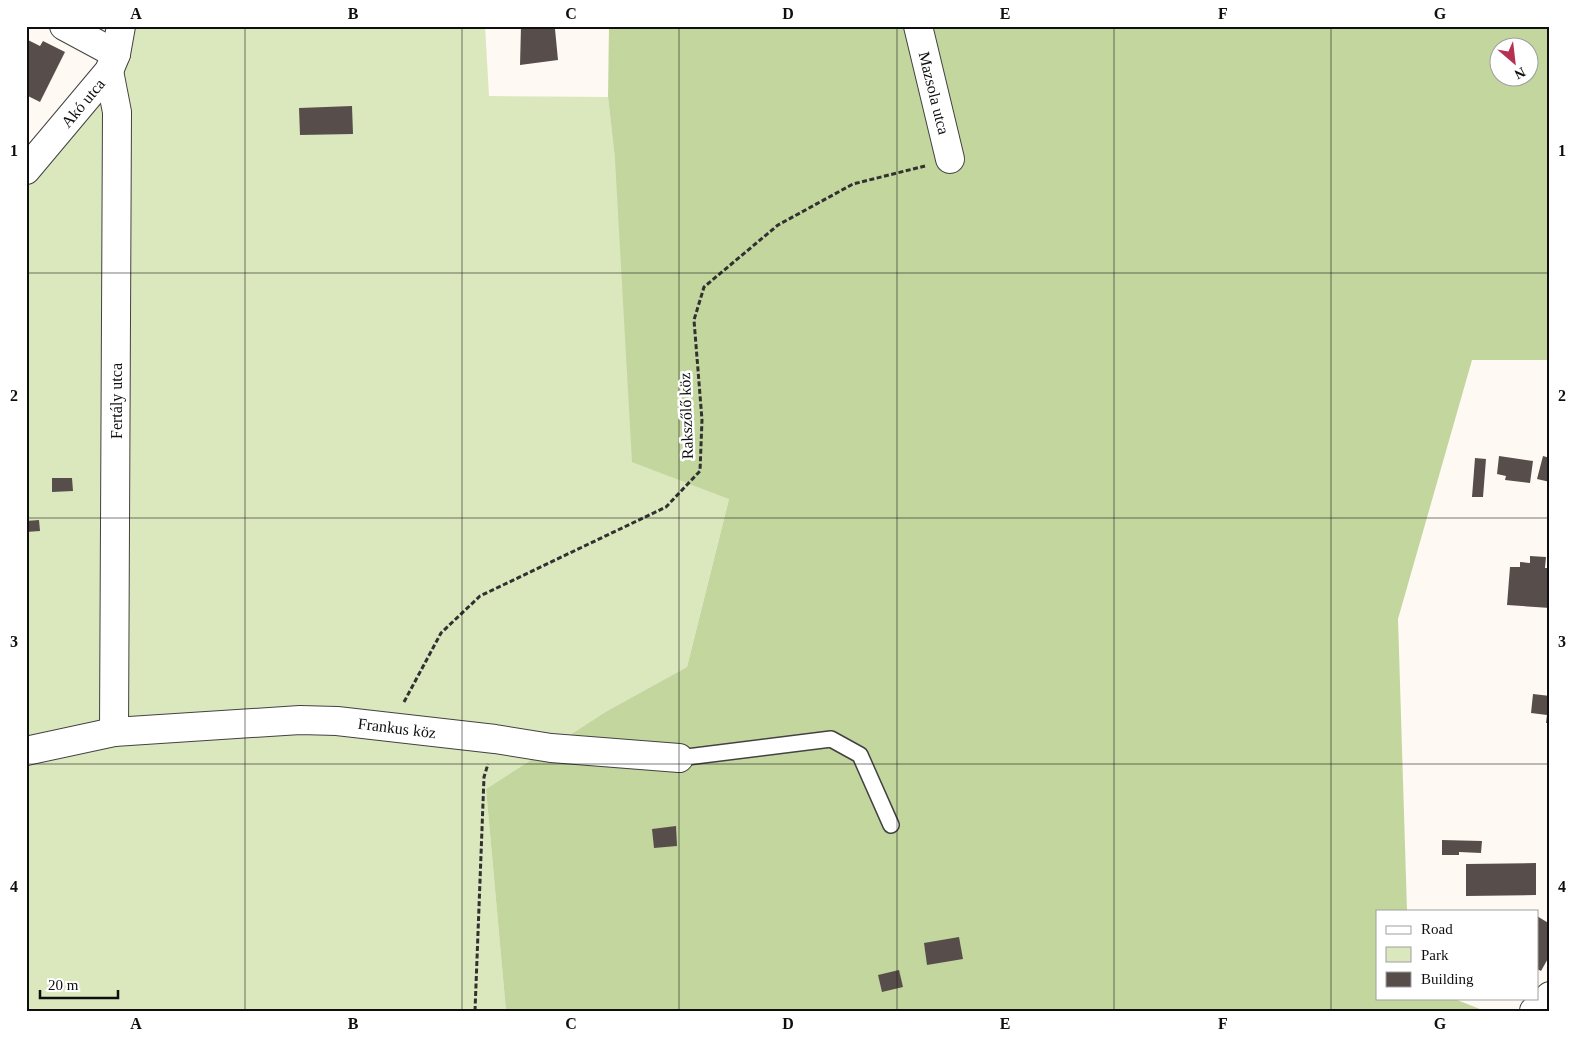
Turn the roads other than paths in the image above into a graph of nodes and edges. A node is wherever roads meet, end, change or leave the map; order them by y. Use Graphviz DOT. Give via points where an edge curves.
graph roads {
  1 [pos="64,26"];
  2 [pos="121,26"];
  3 [pos="918,26"];
  4 [pos="112,63"];
  5 [pos="950,160"];
  6 [pos="26,170"];
  7 [pos="114,732"];
  8 [pos="26,751"];
  9 [pos="679,758"];
  10 [pos="891,825"];
  11 [pos="1550,996"];
  12 [pos="1534,1011"];
  1 -- 4 [label="street"];
  2 -- 4 [label="street"];
  3 -- 5 [label="street, Mazsola utca"];
  4 -- 6 [label="street, Akó utca"];
  4 -- 7 [label="street, Fertály utca" via="117,112"];
  7 -- 8 [label="street, Frankus köz"];
  7 -- 9 [label="street, Frankus köz" via="300,720 337,721 551,748"];
  9 -- 10 [label="lane" via="831,739 860,755"];
  11 -- 12 [label="street"];
}
